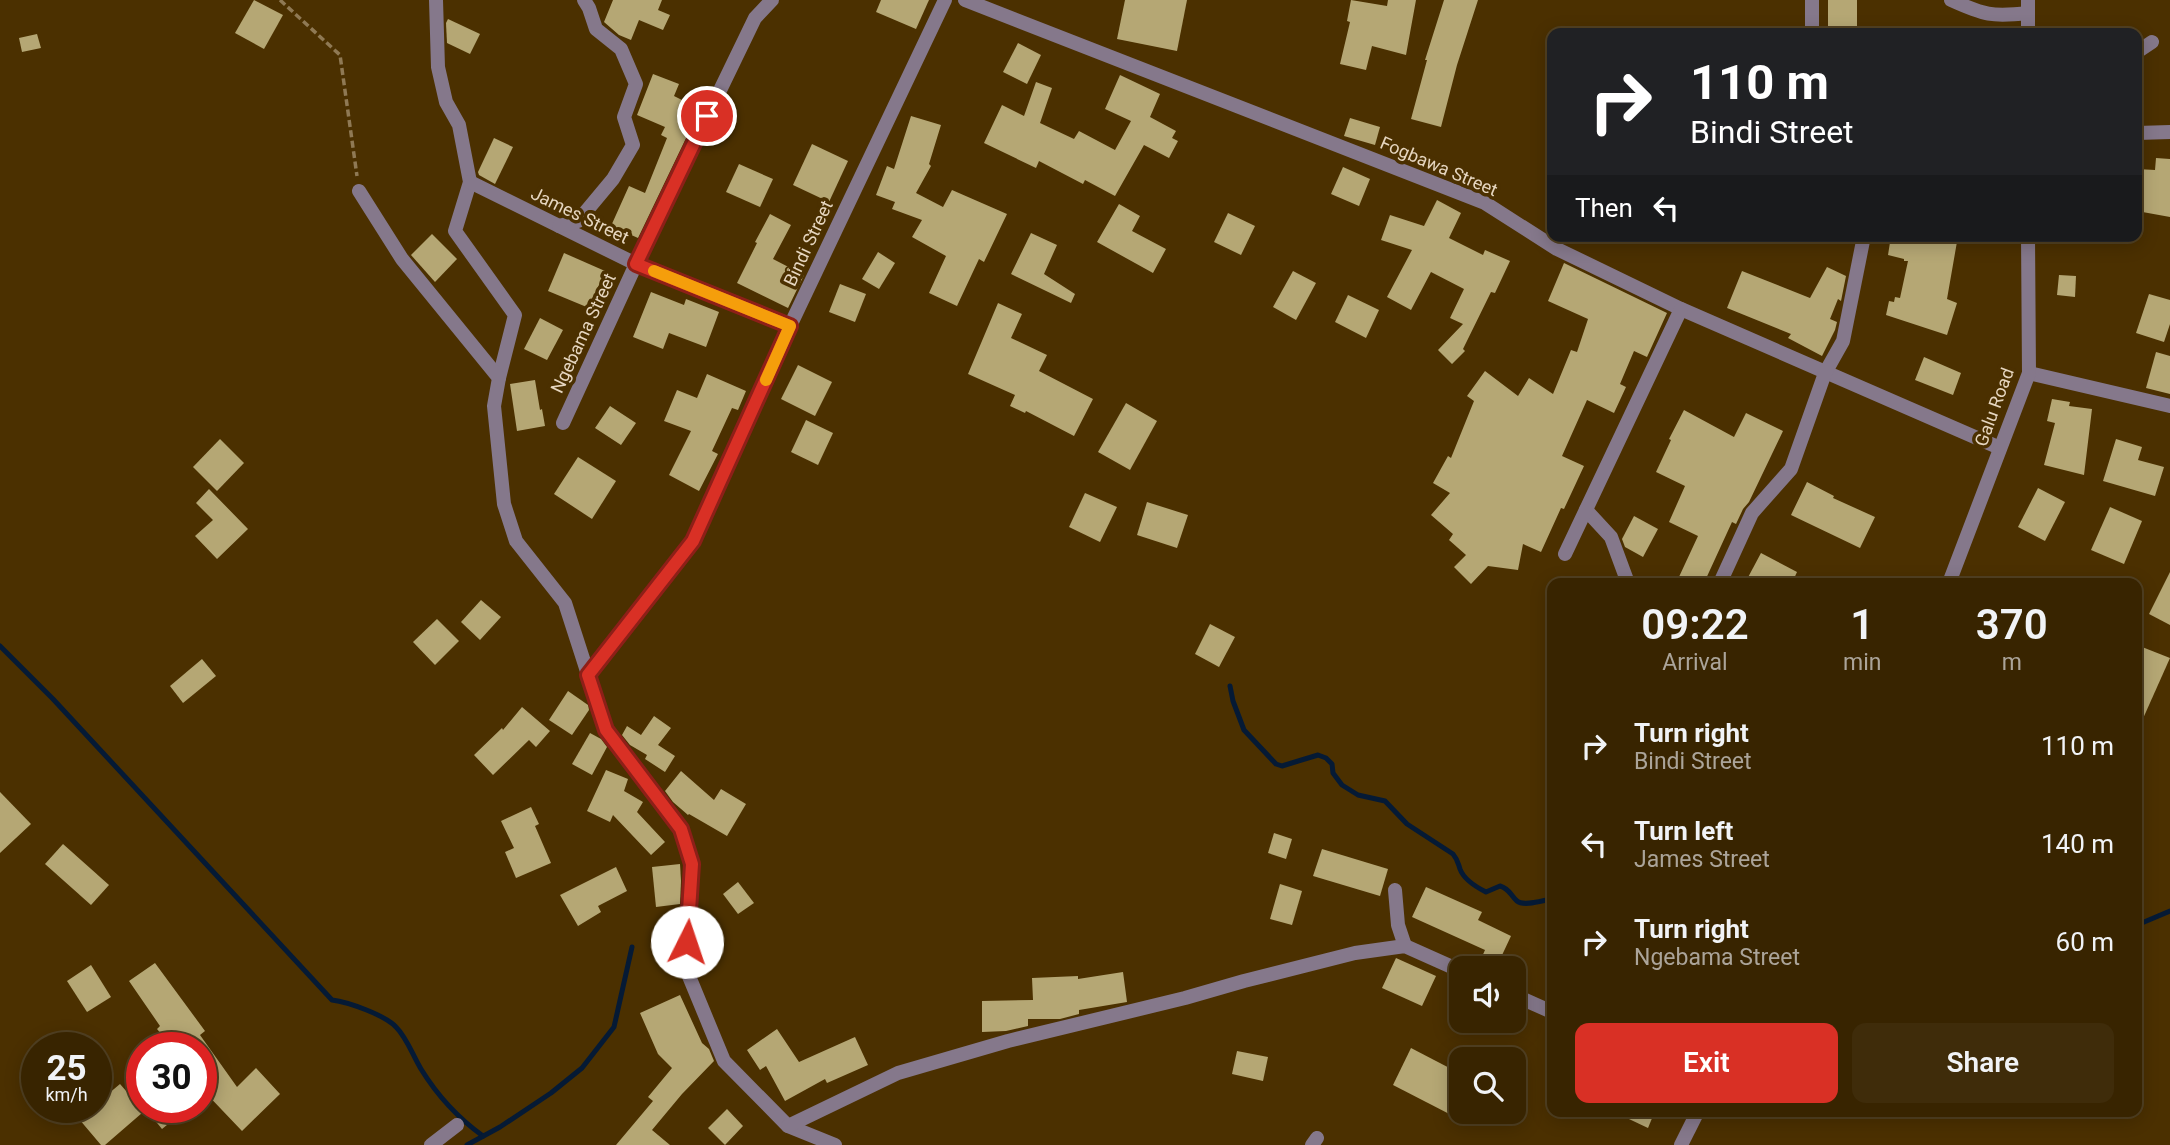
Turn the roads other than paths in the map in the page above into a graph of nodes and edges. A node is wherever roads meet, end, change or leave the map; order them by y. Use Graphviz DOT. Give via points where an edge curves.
graph roads {
  1 [pos="436,0"];
  2 [pos="584,0"];
  3 [pos="772,0"];
  4 [pos="945,0"];
  5 [pos="965,0"];
  6 [pos="1812,0"];
  7 [pos="1951,0"];
  8 [pos="2028,7"];
  9 [pos="1812,28"];
  10 [pos="2028,28"];
  11 [pos="2152,42"];
  12 [pos="2142,49"];
  13 [pos="2170,132"];
  14 [pos="2142,134"];
  15 [pos="470,182"];
  16 [pos="359,191"];
  17 [pos="559,226"];
  18 [pos="1863,242"];
  19 [pos="2028,242"];
  20 [pos="636,264"];
  21 [pos="1681,309"];
  22 [pos="790,326"];
  23 [pos="1825,373"];
  24 [pos="2029,373"];
  25 [pos="499,378"];
  26 [pos="2170,406"];
  27 [pos="563,423"];
  28 [pos="2000,448"];
  29 [pos="1586,510"];
  30 [pos="1565,554"];
  31 [pos="1626,578"];
  32 [pos="1722,578"];
  33 [pos="1951,578"];
  34 [pos="588,675"];
  35 [pos="1395,890"];
  36 [pos="1405,946"];
  37 [pos="1449,966"];
  38 [pos="1526,1000"];
  39 [pos="1547,1010"];
  40 [pos="1695,1117"];
  41 [pos="457,1125"];
  42 [pos="788,1126"];
  43 [pos="431,1145"];
  44 [pos="835,1145"];
  45 [pos="1681,1145"];
  1 -- 15 [label="street" via="438,67 446,102 458,125"];
  2 -- 17 [label="street" via="596,29 621,49 636,84 624,117 633,145 579,221"];
  3 -- 20 [label="street, Ngebama Street" via="755,18"];
  4 -- 22 [label="street, Bindi Street"];
  5 -- 21 [label="street, Fogbawa Street" via="1485,204 1557,249"];
  6 -- 9 [label="street"];
  7 -- 8 [label="street" via="1996,16"];
  8 -- 10 [label="street"];
  11 -- 12 [label="street"];
  13 -- 14 [label="street"];
  15 -- 17 [label="street, James Street"];
  15 -- 25 [label="street" via="455,231 515,315"];
  16 -- 25 [label="street" via="402,259"];
  17 -- 20 [label="street, James Street"];
  18 -- 23 [label="street" via="1843,341"];
  19 -- 24 [label="street, Galu Road"];
  20 -- 22 [label="street, James Street"];
  20 -- 27 [label="street, Ngebama Street"];
  21 -- 23 [label="street, Fogbawa Street"];
  21 -- 29 [label="street"];
  22 -- 34 [label="street, Bindi Street" via="693,541"];
  23 -- 28 [label="street, Fogbawa Street"];
  23 -- 32 [label="street" via="1791,469 1752,513"];
  24 -- 26 [label="street"];
  24 -- 28 [label="street, Galu Road"];
  25 -- 34 [label="street" via="494,406 504,504 516,541 565,603"];
  28 -- 33 [label="street, Galu Road"];
  29 -- 30 [label="street"];
  29 -- 31 [label="street" via="1611,537"];
  34 -- 42 [label="street" via="606,730 681,829 692,864 686,969 724,1061"];
  35 -- 36 [label="street"];
  36 -- 37 [label="street"];
  36 -- 42 [label="street" via="1355,953 898,1073"];
  38 -- 39 [label="street"];
  40 -- 45 [label="street"];
  41 -- 43 [label="street"];
  42 -- 44 [label="street"];
}
